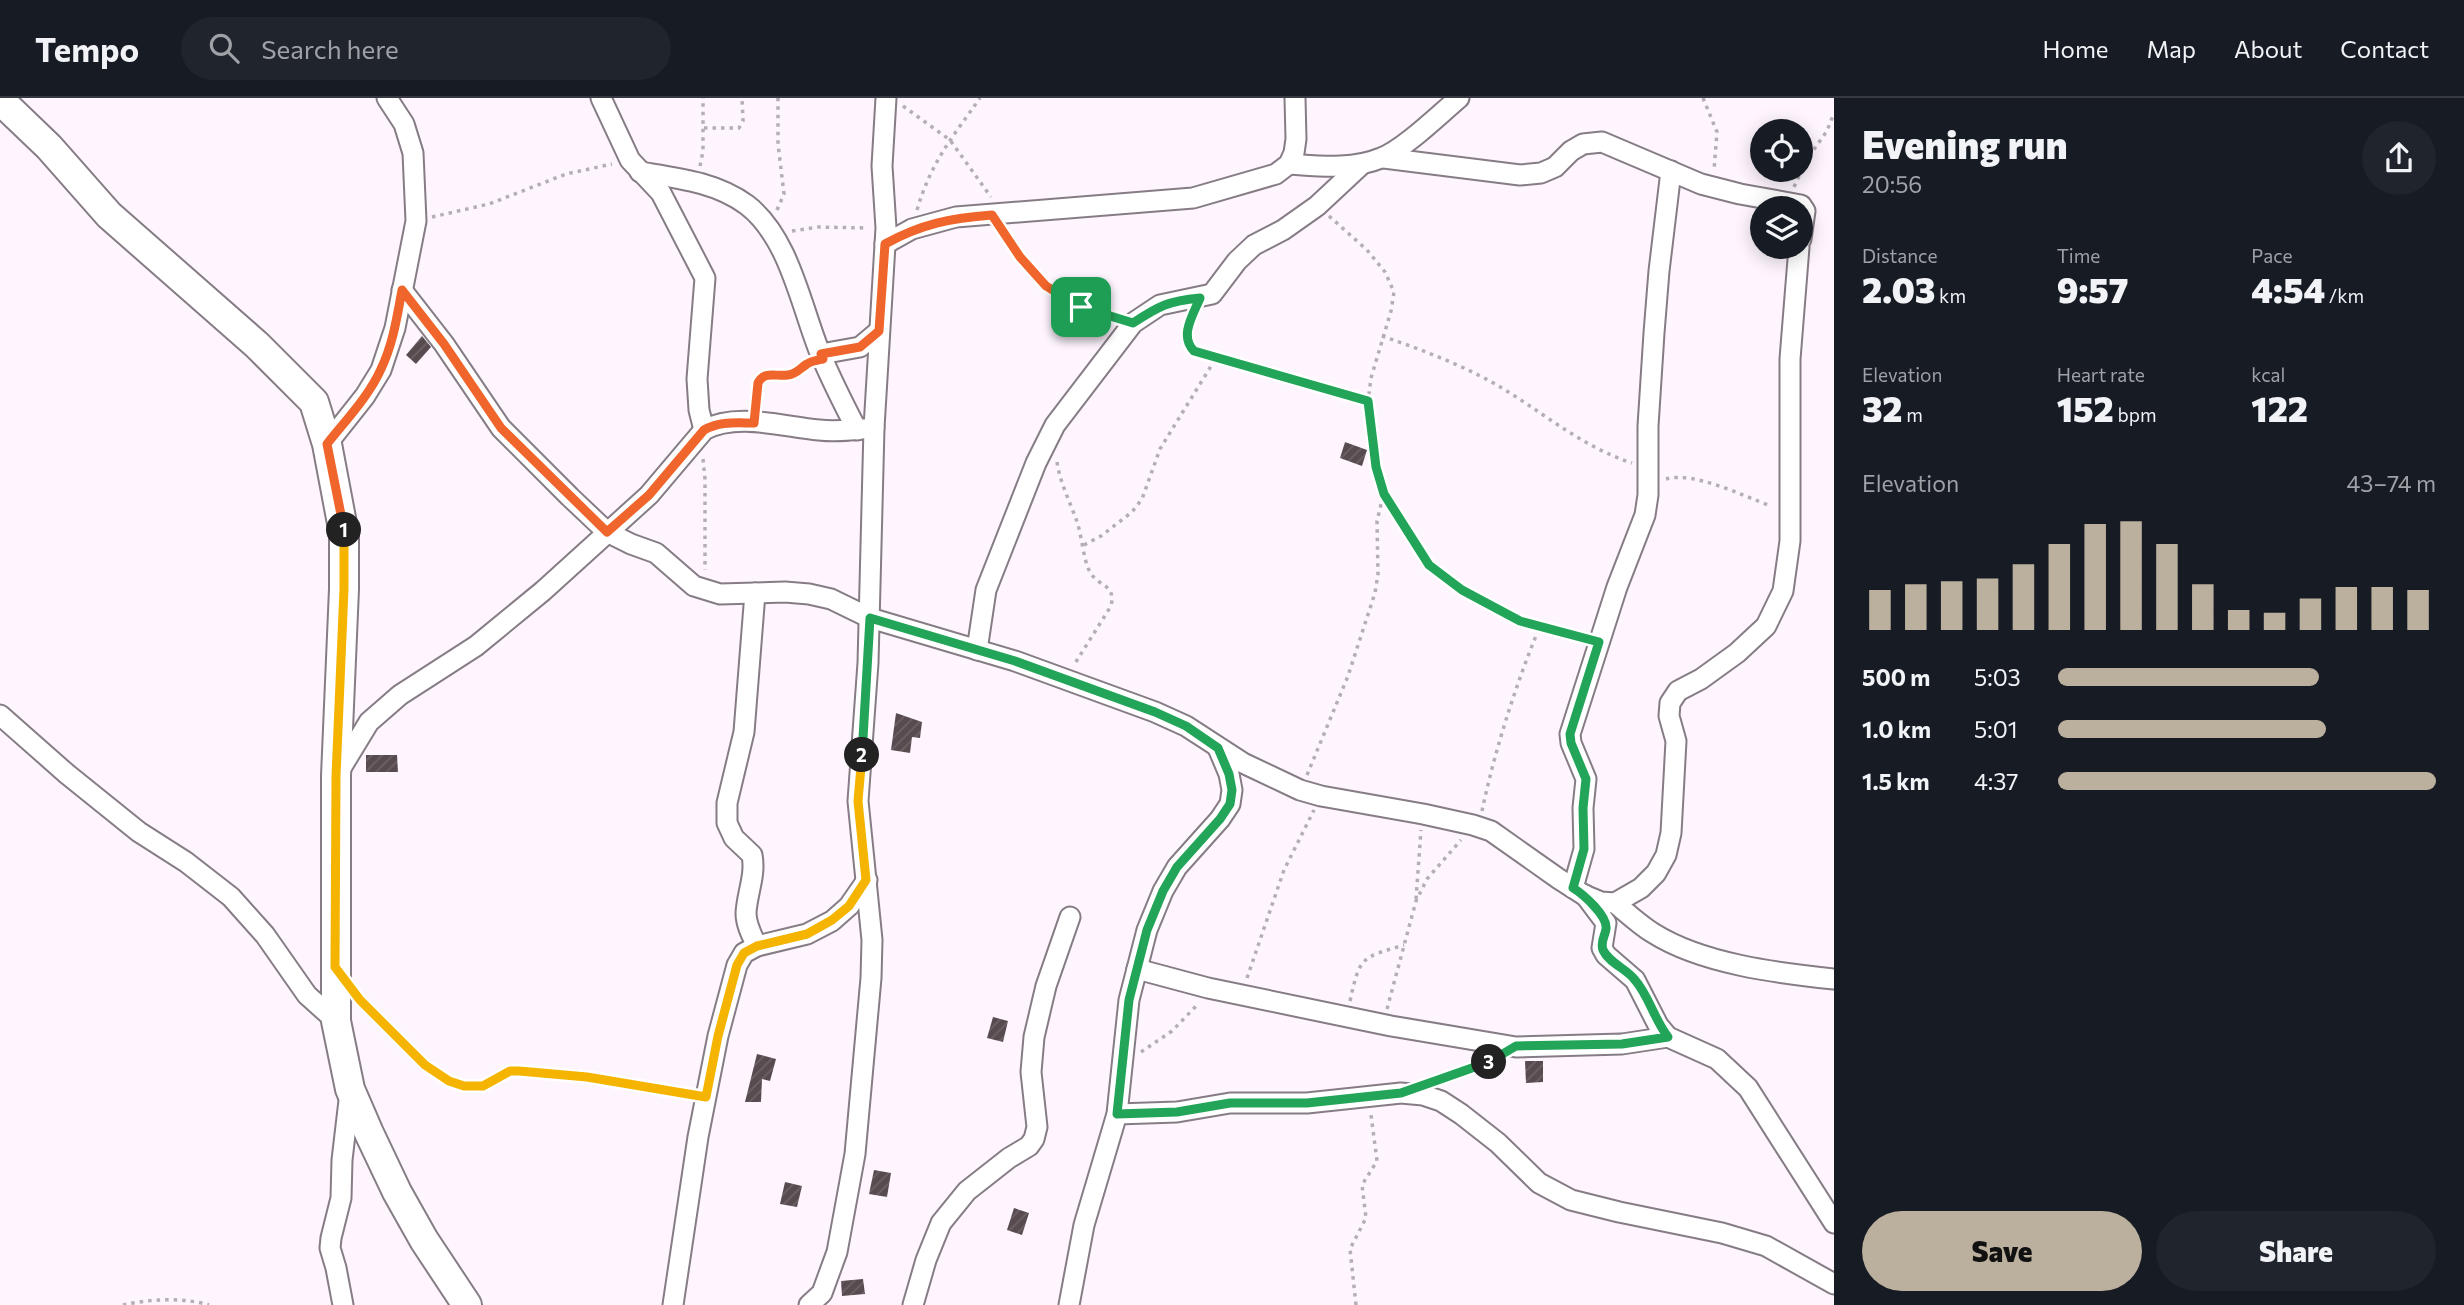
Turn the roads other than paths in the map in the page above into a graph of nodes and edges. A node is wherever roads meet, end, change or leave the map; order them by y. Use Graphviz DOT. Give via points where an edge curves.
graph roads {
  1 [pos="387,98"];
  2 [pos="601,98"];
  3 [pos="1295,98"];
  4 [pos="1459,98"];
  5 [pos="0,100"];
  6 [pos="893,101"];
  7 [pos="1384,158"];
  8 [pos="1289,164"];
  9 [pos="1362,164"];
  10 [pos="635,166"];
  11 [pos="1671,171"];
  12 [pos="1752,196"];
  13 [pos="885,236"];
  14 [pos="1799,259"];
  15 [pos="402,290"];
  16 [pos="879,331"];
  17 [pos="822,357"];
  18 [pos="866,429"];
  19 [pos="702,433"];
  20 [pos="327,444"];
  21 [pos="607,532"];
  22 [pos="755,593"];
  23 [pos="870,618"];
  24 [pos="977,650"];
  25 [pos="0,715"];
  26 [pos="1218,748"];
  27 [pos="336,776"];
  28 [pos="866,880"];
  29 [pos="1578,891"];
  30 [pos="1615,903"];
  31 [pos="1070,918"];
  32 [pos="757,946"];
  33 [pos="1137,968"];
  34 [pos="1834,979"];
  35 [pos="336,1021"];
  36 [pos="1668,1037"];
  37 [pos="350,1089"];
  38 [pos="1117,1114"];
  39 [pos="1834,1223"];
  40 [pos="1834,1284"];
  41 [pos="342,1305"];
  42 [pos="467,1305"];
  43 [pos="673,1305"];
  44 [pos="809,1305"];
  45 [pos="913,1305"];
  46 [pos="1069,1305"];
  1 -- 15 [label="street" via="404,124 413,153 416,220"];
  2 -- 10 [label="street"];
  3 -- 8 [label="street" via="1296,139"];
  4 -- 7 [label="street"];
  5 -- 20 [label="street" via="109,215 257,345 314,402"];
  6 -- 13 [label="street" via="882,166"];
  7 -- 9 [label="street"];
  7 -- 11 [label="street" via="1520,175 1541,173 1583,144 1602,142"];
  8 -- 9 [label="street"];
  8 -- 13 [label="street" via="1276,174 1193,198 956,217"];
  9 -- 24 [label="street" via="1317,206 1254,245 1212,294 1160,305 1133,323 1055,425 1036,463 986,590"];
  10 -- 17 [label="street" via="697,181 748,205 769,230 793,277"];
  10 -- 19 [label="street" via="661,193 705,278 697,379"];
  11 -- 12 [label="street"];
  11 -- 29 [label="street" via="1658,271 1645,515 1570,734 1586,779"];
  13 -- 16 [label="street"];
  14 -- 30 [label="street" via="1790,359 1790,541 1783,591 1766,626 1701,680 1678,691 1670,703 1676,741 1666,855 1641,888"];
  15 -- 20 [label="street" via="381,370"];
  15 -- 21 [label="street" via="501,428"];
  16 -- 17 [label="street" via="860,347"];
  16 -- 18 [label="street"];
  17 -- 18 [label="street"];
  18 -- 19 [label="street" via="726,423"];
  18 -- 23 [label="street"];
  19 -- 21 [label="street" via="649,495"];
  20 -- 27 [label="street" via="344,534"];
  21 -- 22 [label="street" via="656,553 706,592"];
  21 -- 27 [label="street" via="475,646 400,695 369,722"];
  22 -- 23 [label="street" via="808,594 831,599"];
  22 -- 32 [label="street" via="744,732 727,803 727,823 754,864 746,913"];
  23 -- 24 [label="street"];
  23 -- 28 [label="street" via="858,801"];
  24 -- 26 [label="street" via="1155,712"];
  25 -- 35 [label="street" via="139,832 231,897 265,935 307,995"];
  26 -- 29 [label="street" via="1300,790 1491,831"];
  26 -- 33 [label="street" via="1229,774 1230,804 1177,867 1163,891"];
  27 -- 35 [label="street"];
  28 -- 32 [label="street" via="849,906 832,920 807,934"];
  28 -- 44 [label="street" via="873,940 855,1154 831,1272 822,1293"];
  29 -- 30 [label="street"];
  29 -- 36 [label="street" via="1605,922 1602,948 1606,955 1635,980"];
  30 -- 34 [label="street" via="1654,934 1702,955 1772,972"];
  31 -- 45 [label="street" via="1034,1037 1034,1139 967,1191 941,1223"];
  32 -- 43 [label="street" via="744,953 737,965 718,1036"];
  33 -- 36 [label="street" via="1208,988 1382,1024 1516,1046 1622,1044"];
  33 -- 38 [label="street" via="1129,1000"];
  35 -- 37 [label="street"];
  36 -- 39 [label="street" via="1717,1059 1748,1088"];
  37 -- 41 [label="street" via="341,1198 330,1248"];
  37 -- 42 [label="street" via="397,1192"];
  38 -- 40 [label="street" via="1177,1112 1230,1103 1423,1095 1451,1108 1498,1143 1539,1183 1571,1199 1766,1246"];
  38 -- 46 [label="street" via="1084,1225"];
}
